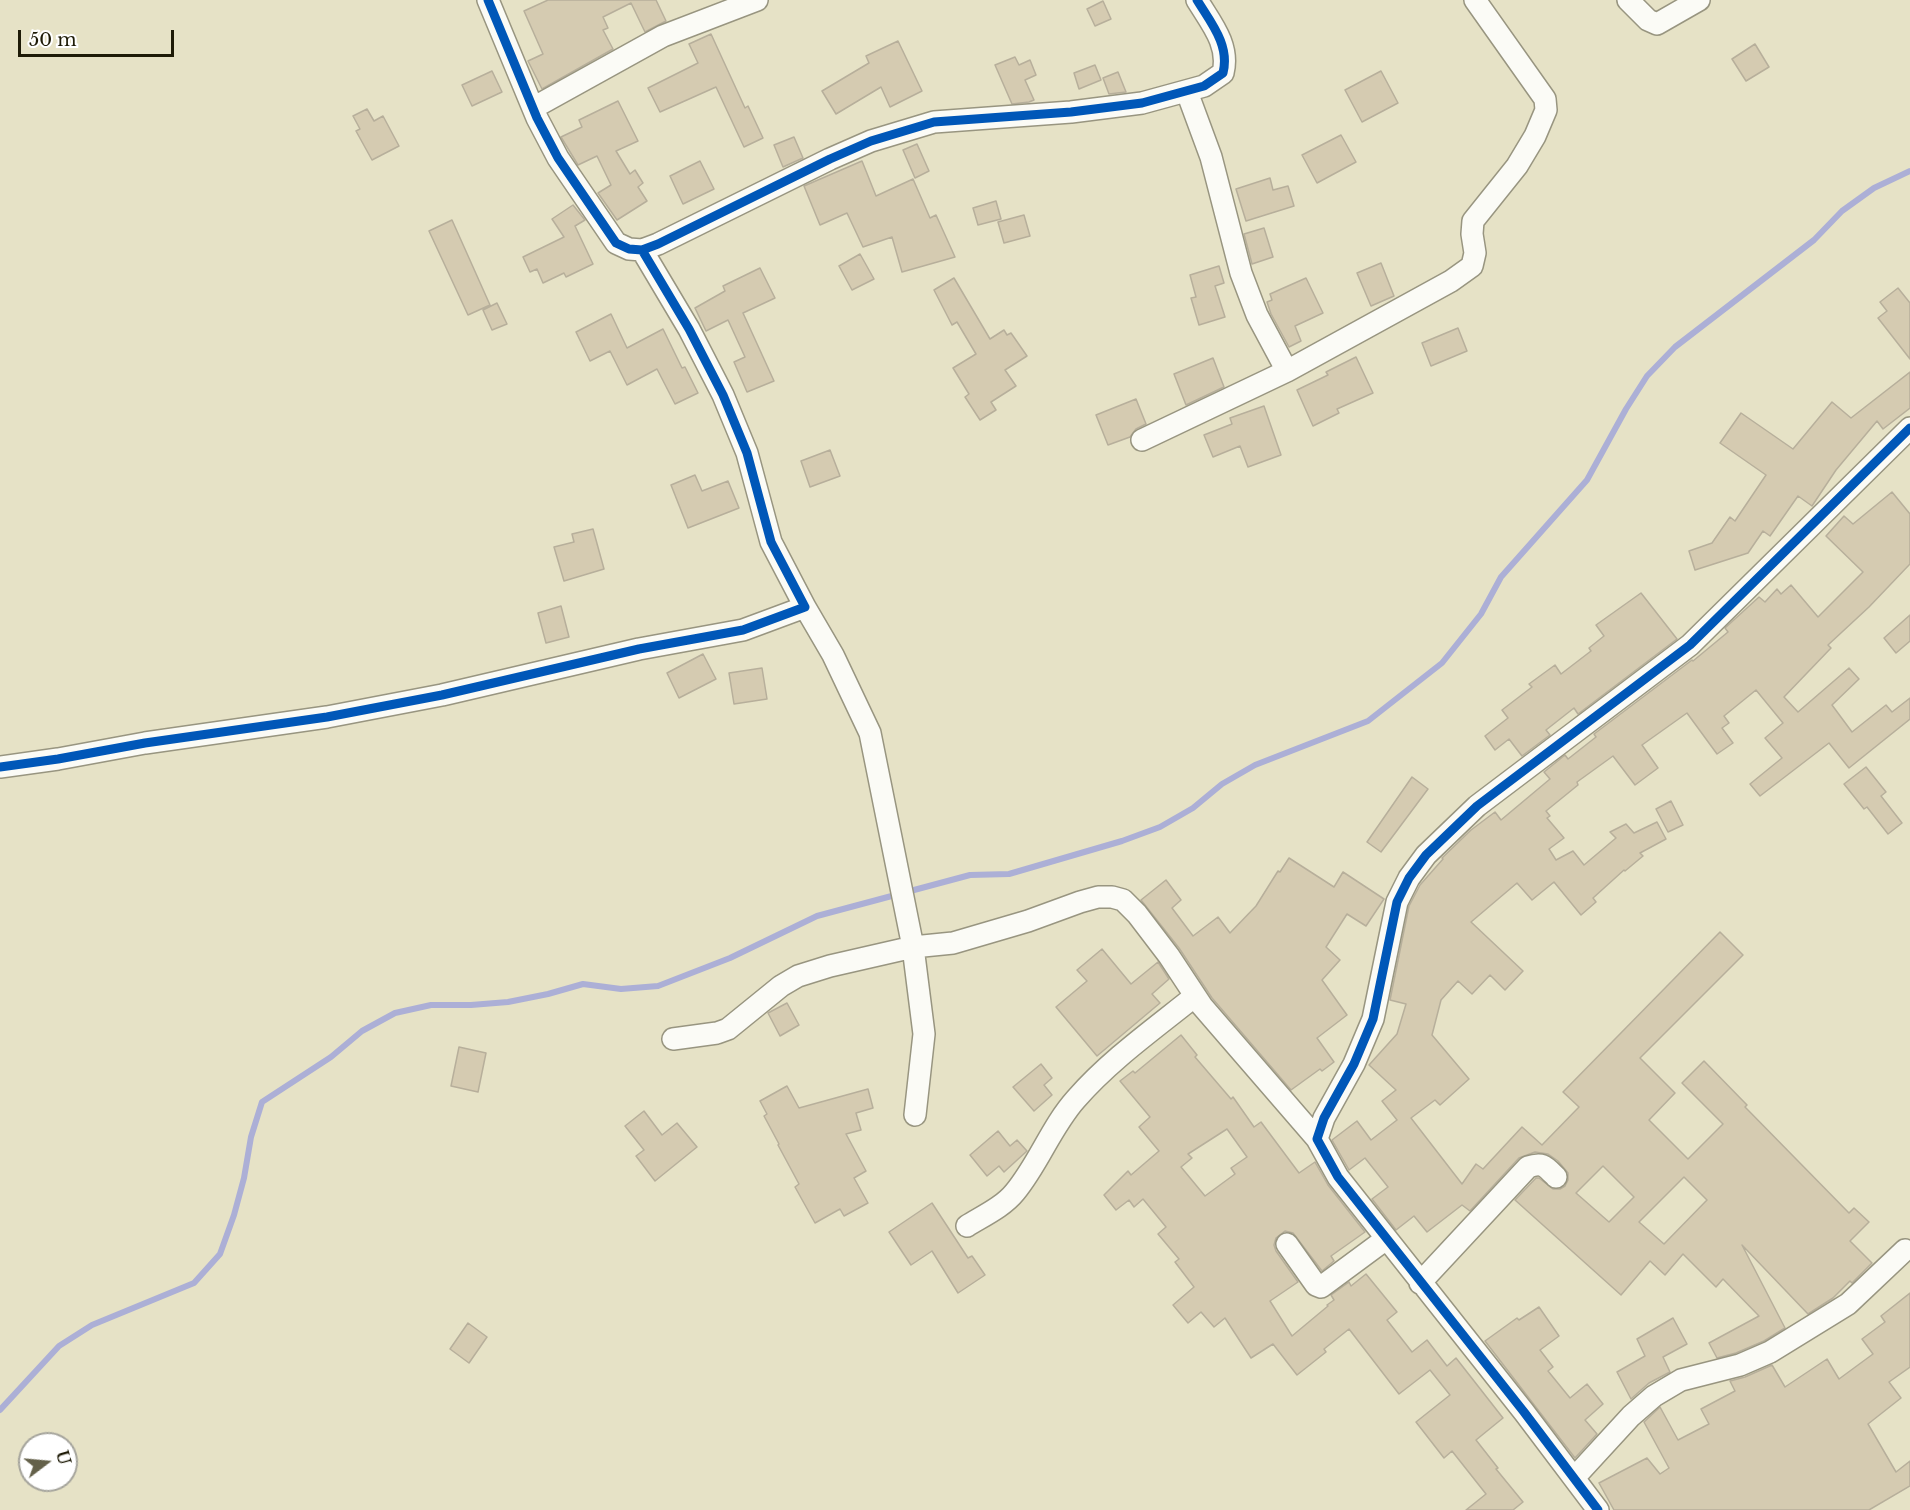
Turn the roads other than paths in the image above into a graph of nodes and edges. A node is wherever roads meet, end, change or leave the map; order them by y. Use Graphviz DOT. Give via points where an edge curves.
graph roads {
  1 [pos="488,0"];
  2 [pos="757,0"];
  3 [pos="1197,0"];
  4 [pos="1475,0"];
  5 [pos="1628,0"];
  6 [pos="1699,0"];
  7 [pos="1187,92"];
  8 [pos="533,108"];
  9 [pos="642,250"];
  10 [pos="1287,371"];
  11 [pos="1910,428"];
  12 [pos="1142,440"];
  13 [pos="805,607"];
  14 [pos="0,767"];
  15 [pos="913,948"];
  16 [pos="1195,996"];
  17 [pos="673,1039"];
  18 [pos="915,1116"];
  19 [pos="1317,1139"];
  20 [pos="1556,1177"];
  21 [pos="967,1226"];
  22 [pos="1386,1239"];
  23 [pos="1287,1244"];
  24 [pos="1905,1250"];
  25 [pos="1420,1283"];
  26 [pos="1574,1478"];
  27 [pos="1598,1510"];
  1 -- 8 [label="street"];
  2 -- 8 [label="street" via="663,36"];
  3 -- 7 [label="street" via="1219,37 1226,62 1223,73 1215,80"];
  4 -- 10 [label="street" via="1545,99 1546,110 1517,166 1473,221 1472,266"];
  5 -- 6 [label="street" via="1647,20 1657,24"];
  7 -- 9 [label="street" via="1108,108 934,122 905,130 830,159"];
  7 -- 10 [label="street" via="1210,157 1241,273 1257,315"];
  8 -- 9 [label="street" via="558,158 616,243"];
  9 -- 13 [label="street" via="723,395 747,453 771,542"];
  10 -- 12 [label="street"];
  11 -- 19 [label="street" via="1690,645 1478,806 1426,855 1397,902 1373,1019"];
  13 -- 14 [label="street" via="743,630 639,649 442,695 327,717"];
  13 -- 15 [label="street" via="870,733"];
  15 -- 16 [label="street" via="963,940 1080,902 1112,897 1123,900 1137,914"];
  15 -- 17 [label="street" via="798,976 728,1029"];
  15 -- 18 [label="street" via="924,1034"];
  16 -- 19 [label="street"];
  16 -- 21 [label="street" via="1089,1084 1058,1121 1015,1192"];
  19 -- 22 [label="street" via="1338,1177"];
  20 -- 25 [label="street" via="1544,1165 1528,1167"];
  22 -- 23 [label="street" via="1321,1287 1316,1286"];
  22 -- 25 [label="street"];
  24 -- 26 [label="street" via="1848,1304 1770,1352 1740,1365 1681,1380 1654,1396"];
  25 -- 26 [label="street"];
  26 -- 27 [label="street"];
}
